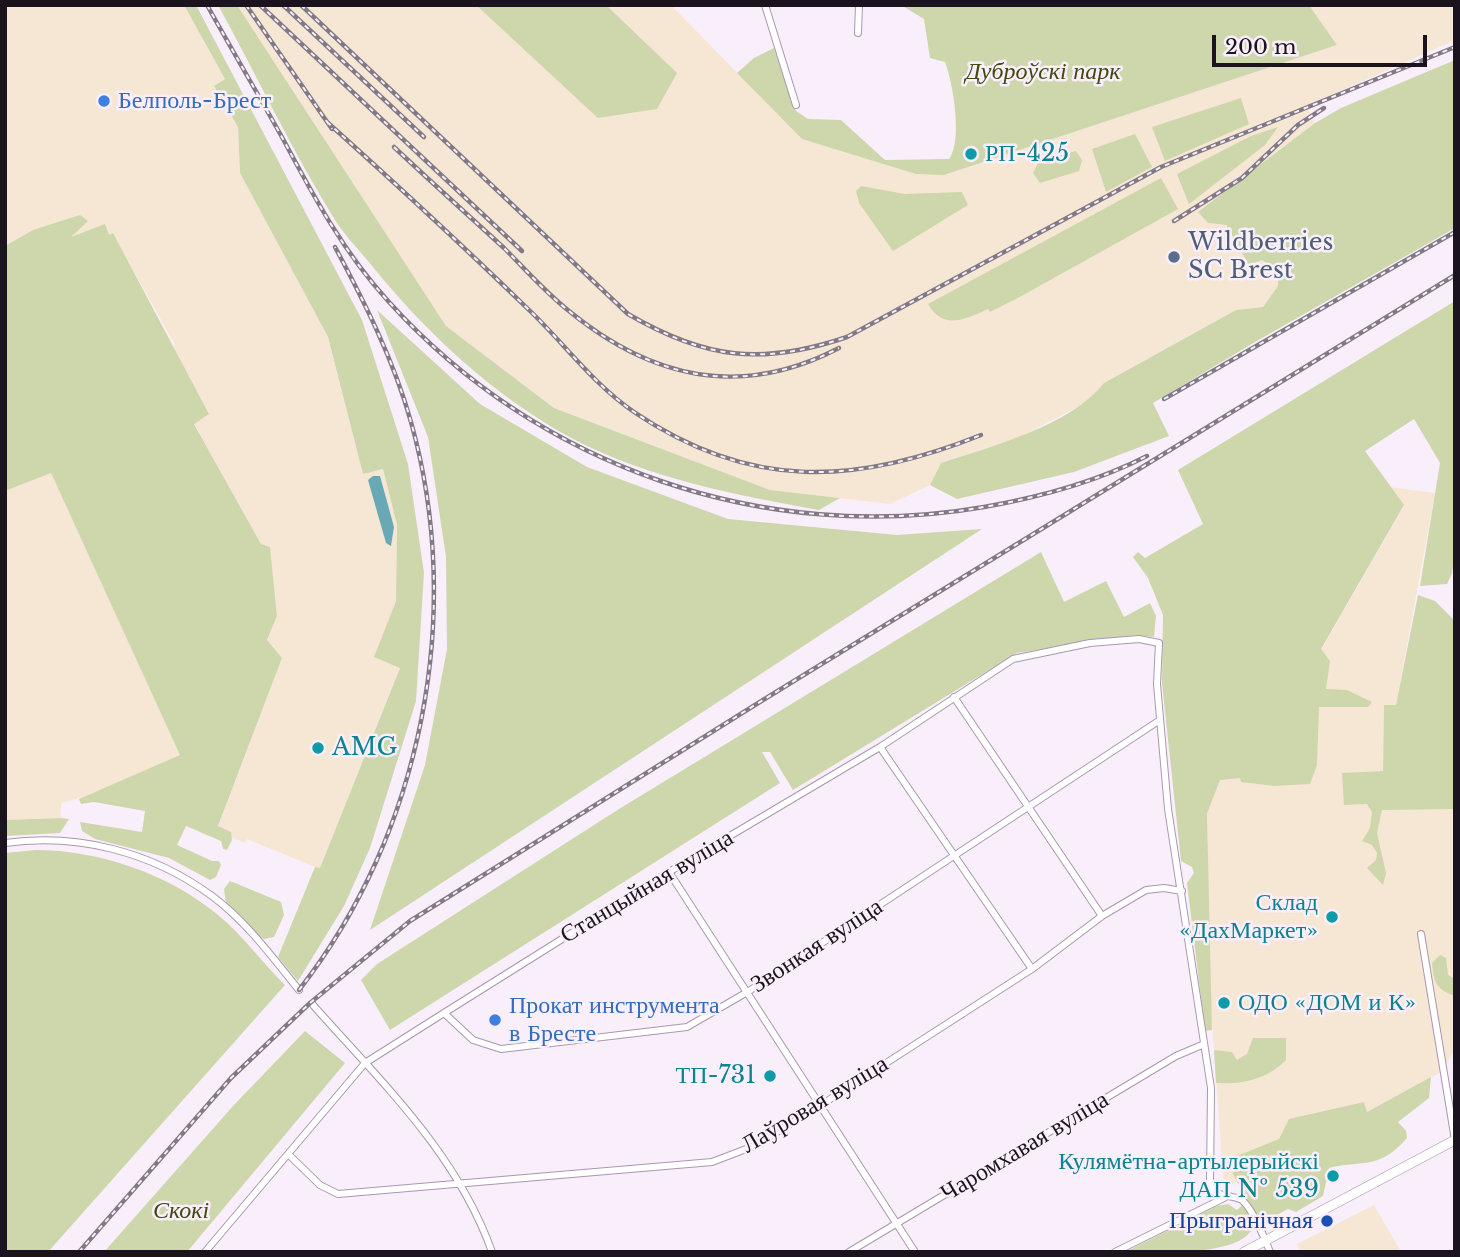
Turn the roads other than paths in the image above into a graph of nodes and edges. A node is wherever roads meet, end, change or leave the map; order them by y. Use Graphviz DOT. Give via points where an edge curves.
graph roads {
  1 [pos="765,5"];
  2 [pos="859,5"];
  3 [pos="858,33"];
  4 [pos="796,105"];
  5 [pos="954,697"];
  6 [pos="1160,720"];
  7 [pos="880,747"];
  8 [pos="1029,808"];
  9 [pos="5,843"];
  10 [pos="955,854"];
  11 [pos="669,872"];
  12 [pos="1182,891"];
  13 [pos="1102,916"];
  14 [pos="1421,934"];
  15 [pos="1032,969"];
  16 [pos="299,990"];
  17 [pos="749,991"];
  18 [pos="313,1005"];
  19 [pos="444,1013"];
  20 [pos="1202,1045"];
  21 [pos="365,1063"];
  22 [pos="821,1105"];
  23 [pos="1455,1140"];
  24 [pos="288,1154"];
  25 [pos="461,1184"];
  26 [pos="1224,1198"];
  27 [pos="896,1223"];
  28 [pos="1265,1240"];
  29 [pos="205,1252"];
  30 [pos="492,1252"];
  31 [pos="849,1252"];
  32 [pos="915,1252"];
  33 [pos="1115,1252"];
  34 [pos="1244,1252"];
  35 [pos="1270,1252"];
  1 -- 4 [label="street"];
  2 -- 3 [label="street"];
  5 -- 6 [label="street, Станцыйная вуліца" via="1027,654 1139,639 1159,643"];
  5 -- 7 [label="street, Станцыйная вуліца"];
  5 -- 8 [label="street"];
  6 -- 8 [label="street, Звонкая вуліца"];
  6 -- 12 [label="street"];
  7 -- 10 [label="street"];
  7 -- 11 [label="street, Станцыйная вуліца"];
  8 -- 10 [label="street, Звонкая вуліца"];
  8 -- 13 [label="street"];
  9 -- 16 [label="street" via="70,840 131,853 168,869 214,897"];
  10 -- 15 [label="street"];
  10 -- 17 [label="street, Звонкая вуліца"];
  11 -- 17 [label="street"];
  11 -- 19 [label="street, Станцыйная вуліца"];
  12 -- 13 [label="street, Лаўровая вуліца" via="1146,890"];
  12 -- 20 [label="street"];
  13 -- 15 [label="street, Лаўровая вуліца"];
  14 -- 23 [label="street"];
  15 -- 22 [label="street, Лаўровая вуліца"];
  17 -- 19 [label="street, Звонкая вуліца" via="687,1027 501,1049 473,1040"];
  17 -- 22 [label="street"];
  18 -- 21 [label="street"];
  19 -- 21 [label="street, Станцыйная вуліца"];
  20 -- 26 [label="street" via="1211,1088 1210,1182 1213,1191"];
  20 -- 27 [label="street, Чаромхавая вуліца" via="1176,1056"];
  21 -- 24 [label="street, Станцыйная вуліца"];
  21 -- 25 [label="street" via="408,1111"];
  22 -- 25 [label="street, Лаўровая вуліца" via="754,1146 712,1162"];
  22 -- 27 [label="street"];
  23 -- 28 [label="main road"];
  24 -- 25 [label="street, Лаўровая вуліца" via="320,1185 338,1194"];
  24 -- 29 [label="street, Станцыйная вуліца"];
  25 -- 30 [label="street"];
  26 -- 28 [label="street" via="1240,1199 1247,1205"];
  26 -- 33 [label="street"];
  27 -- 31 [label="street, Чаромхавая вуліца"];
  27 -- 32 [label="street"];
  28 -- 34 [label="main road"];
  28 -- 35 [label="street"];
}
